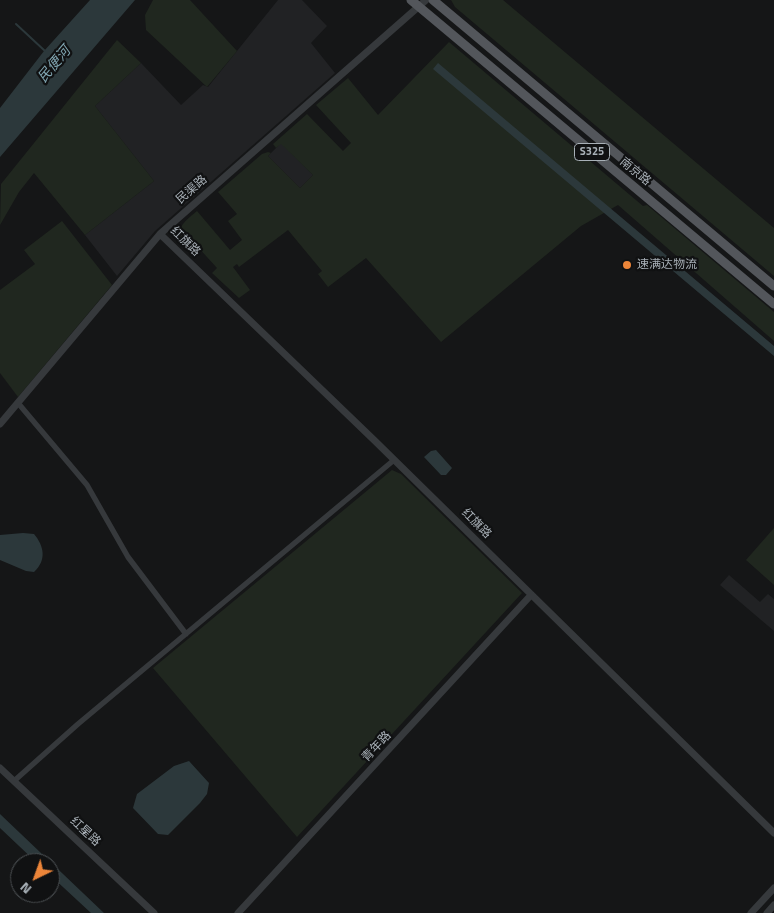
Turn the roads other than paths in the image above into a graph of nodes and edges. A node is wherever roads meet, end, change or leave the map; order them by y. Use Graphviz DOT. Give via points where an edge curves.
graph roads {
  1 [pos="411,0"];
  2 [pos="426,0"];
  3 [pos="433,0"];
  4 [pos="418,6"];
  5 [pos="160,234"];
  6 [pos="774,286"];
  7 [pos="774,304"];
  8 [pos="18,403"];
  9 [pos="0,424"];
  10 [pos="394,460"];
  11 [pos="532,595"];
  12 [pos="186,634"];
  13 [pos="0,768"];
  14 [pos="14,781"];
  15 [pos="774,833"];
  16 [pos="774,888"];
  17 [pos="774,905"];
  18 [pos="154,913"];
  19 [pos="238,913"];
  20 [pos="751,913"];
  21 [pos="767,913"];
  1 -- 4 [label="main road, 南京路 / S325"];
  2 -- 4 [label="street, 民渠路"];
  3 -- 6 [label="main road, 南京路 / S325"];
  4 -- 5 [label="street, 民渠路"];
  4 -- 7 [label="main road, 南京路 / S325"];
  5 -- 8 [label="street, 民渠路"];
  5 -- 10 [label="street, 红旗路"];
  8 -- 9 [label="street, 民渠路"];
  8 -- 12 [label="street" via="87,485 128,557"];
  10 -- 11 [label="street, 红旗路"];
  10 -- 12 [label="street"];
  11 -- 15 [label="street, 红旗路"];
  11 -- 19 [label="street, 青年路"];
  12 -- 14 [label="street"];
  13 -- 14 [label="street, 红星路"];
  14 -- 18 [label="street, 红星路"];
  16 -- 20 [label="street"];
  17 -- 21 [label="street"];
}
